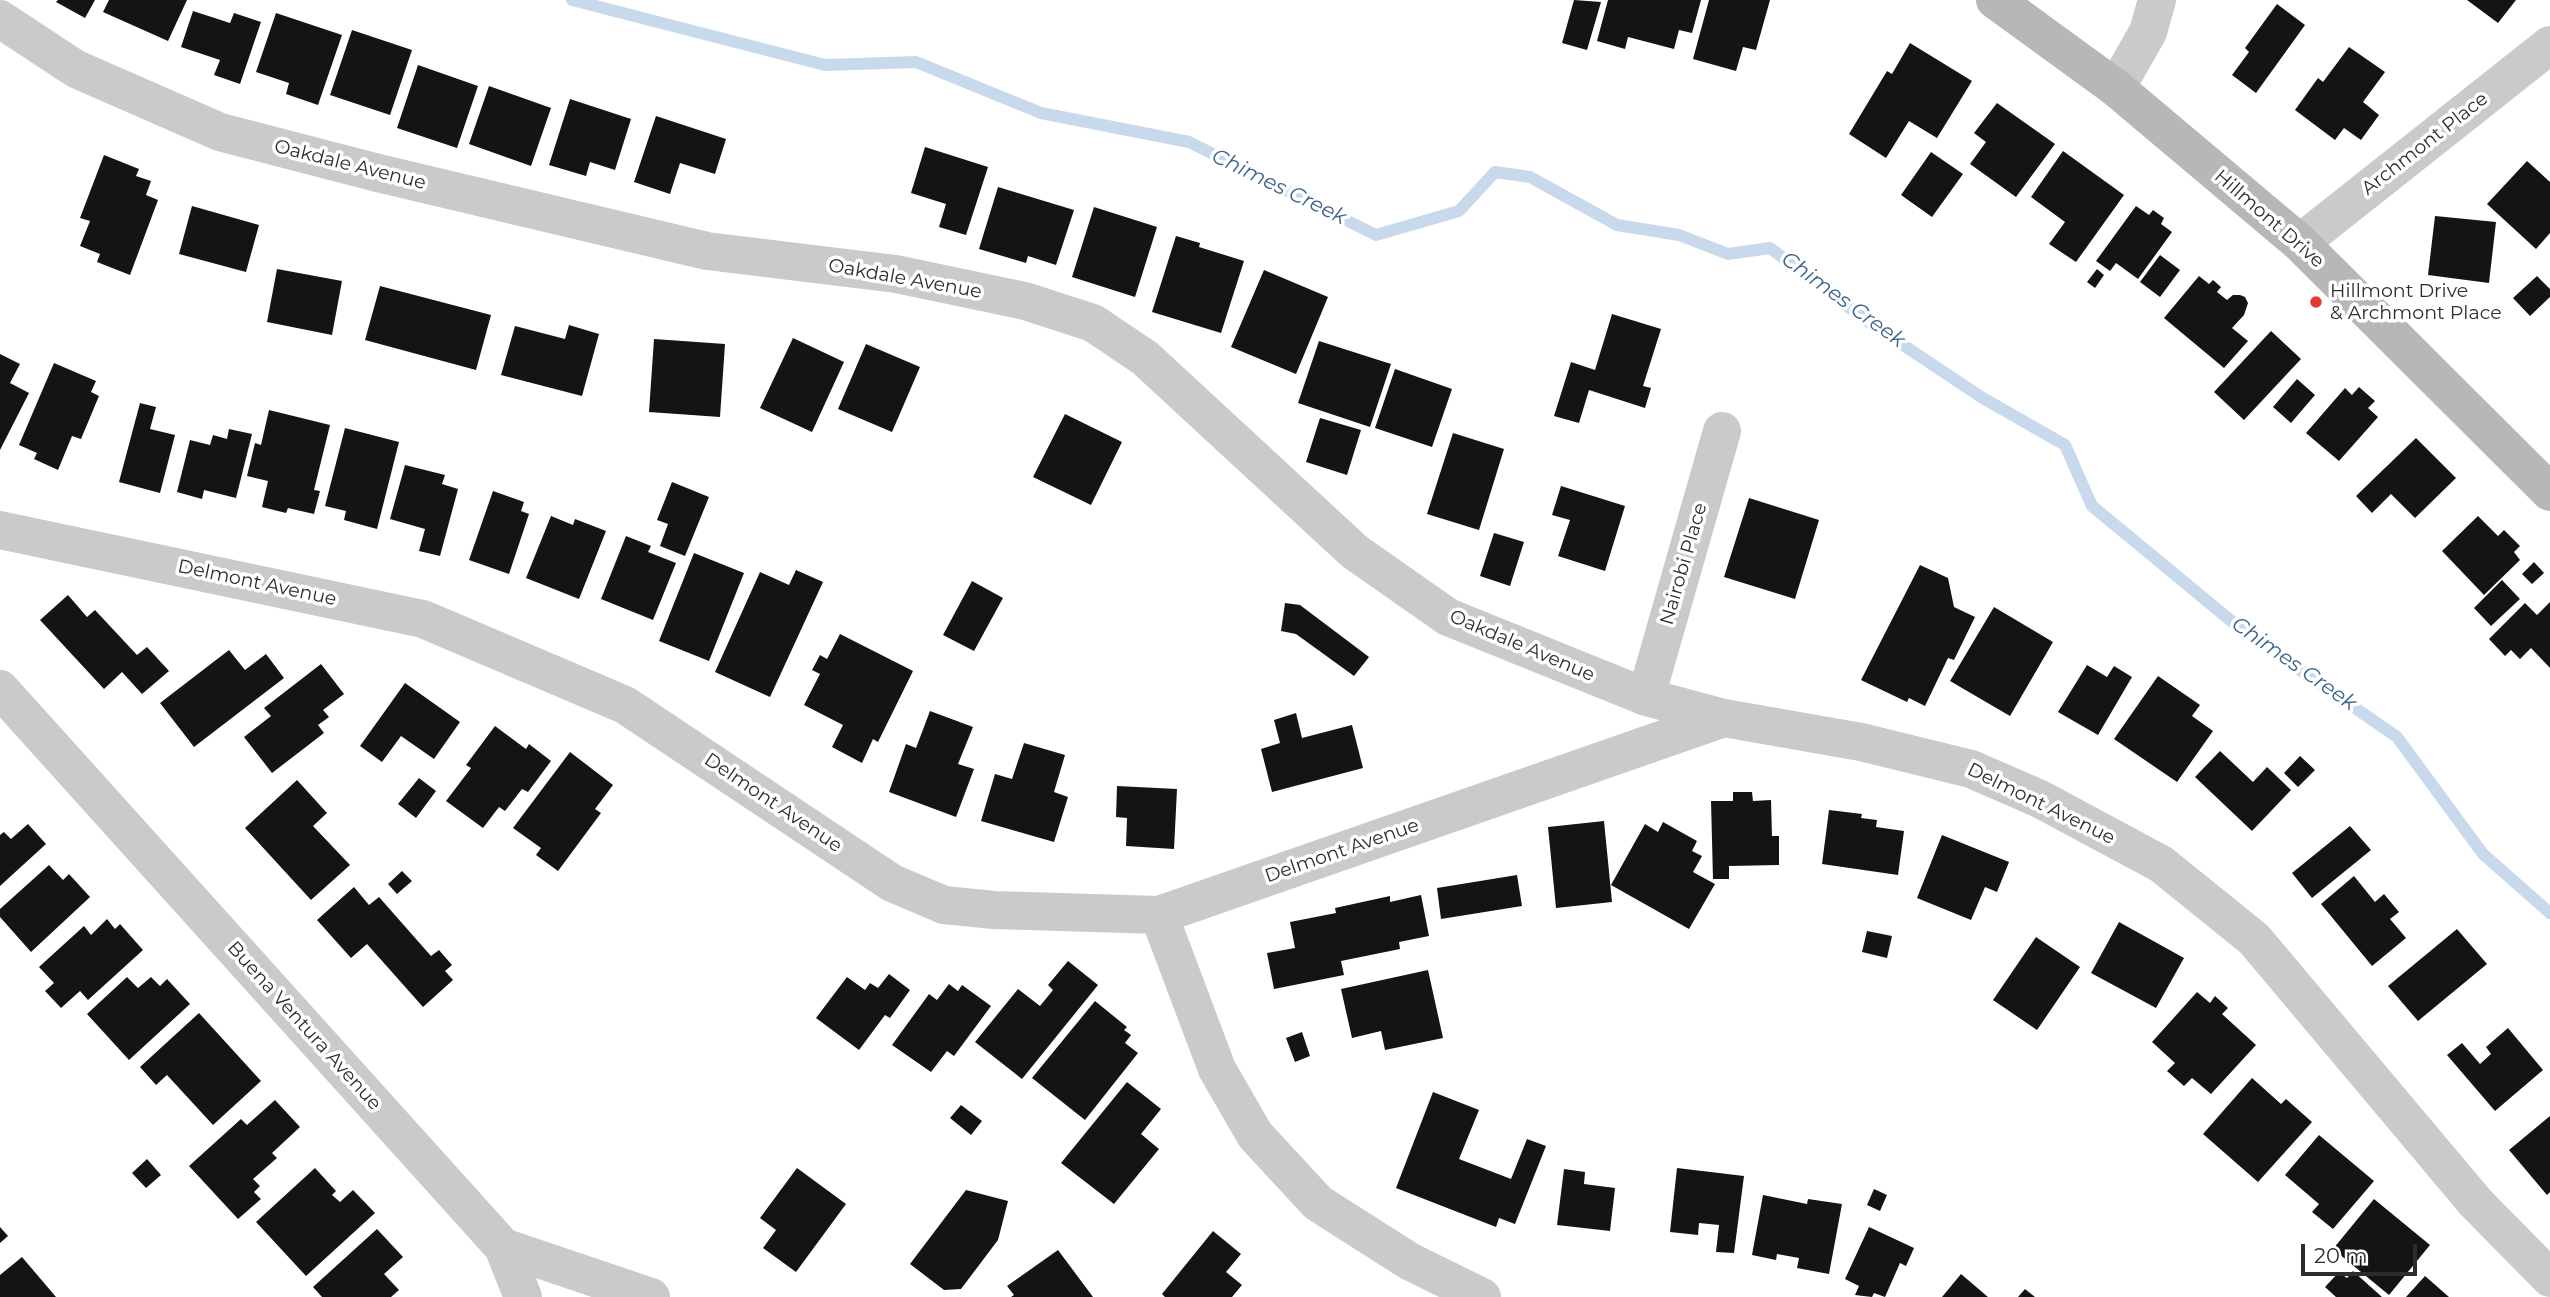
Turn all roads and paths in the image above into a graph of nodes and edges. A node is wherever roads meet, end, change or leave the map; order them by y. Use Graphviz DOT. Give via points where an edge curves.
graph roads {
  1 [pos="1996,0"];
  2 [pos="2157,0"];
  3 [pos="0,19"];
  4 [pos="2550,45"];
  5 [pos="2116,88"];
  6 [pos="2300,243"];
  7 [pos="1722,431"];
  8 [pos="2550,492"];
  9 [pos="0,530"];
  10 [pos="0,688"];
  11 [pos="1646,697"];
  12 [pos="1724,718"];
  13 [pos="1159,915"];
  14 [pos="503,1247"];
  15 [pos="2550,1278"];
  16 [pos="523,1297"];
  17 [pos="651,1297"];
  18 [pos="1482,1297"];
  1 -- 5 [label="street, Hillmont Drive"];
  2 -- 5 [label="street" via="2148,32"];
  3 -- 11 [label="street, Oakdale Avenue" via="76,69 220,132 707,251 896,274 1025,301 1093,323 1145,358 1355,552 1448,617"];
  4 -- 6 [label="street, Archmont Place"];
  5 -- 6 [label="street, Hillmont Drive"];
  6 -- 8 [label="street, Hillmont Drive"];
  7 -- 11 [label="street, Nairobi Place"];
  9 -- 13 [label="street, Delmont Avenue" via="423,619 625,705 892,883 944,905"];
  10 -- 14 [label="street, Buena Ventura Avenue"];
  11 -- 12 [label="street, Oakdale Avenue"];
  12 -- 13 [label="street, Delmont Avenue"];
  12 -- 15 [label="street, Delmont Avenue" via="1861,742 1971,769 2161,864 2254,939 2476,1203"];
  13 -- 18 [label="street" via="1217,1069 1255,1135 1318,1203 1409,1261"];
  14 -- 16 [label="street"];
  14 -- 17 [label="street, Buena Ventura Avenue"];
}
